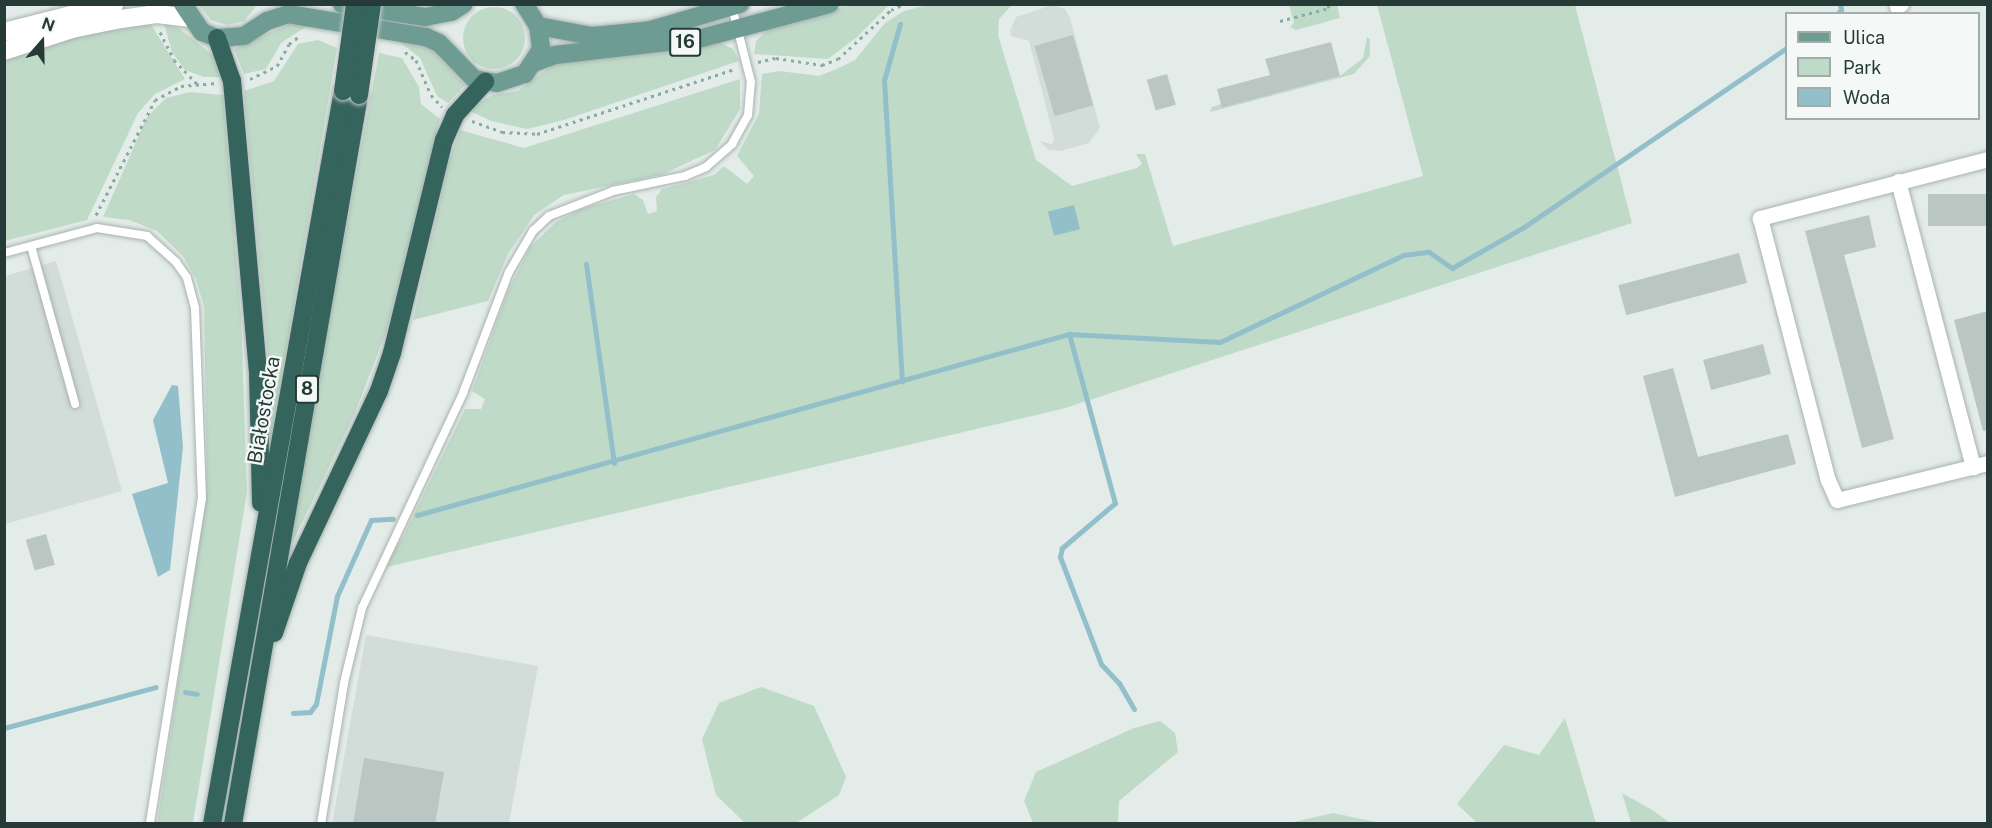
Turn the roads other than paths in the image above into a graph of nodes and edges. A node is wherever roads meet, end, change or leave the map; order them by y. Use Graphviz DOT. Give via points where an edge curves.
graph roads {
  1 [pos="115,4"];
  2 [pos="342,4"];
  3 [pos="355,4"];
  4 [pos="372,4"];
  5 [pos="464,4"];
  6 [pos="524,4"];
  7 [pos="830,4"];
  8 [pos="736,6"];
  9 [pos="186,11"];
  10 [pos="538,26"];
  11 [pos="739,31"];
  12 [pos="4,32"];
  13 [pos="217,38"];
  14 [pos="4,51"];
  15 [pos="536,62"];
  16 [pos="485,82"];
  17 [pos="351,93"];
  18 [pos="1988,159"];
  19 [pos="1898,181"];
  20 [pos="31,246"];
  21 [pos="4,253"];
  22 [pos="75,405"];
  23 [pos="1980,465"];
  24 [pos="260,555"];
  25 [pos="257,683"];
  26 [pos="150,824"];
  27 [pos="212,824"];
  28 [pos="233,824"];
  29 [pos="321,824"];
  1 -- 12 [label="main road"];
  2 -- 5 [label="main road" via="425,17 452,12"];
  3 -- 17 [label="highway, Białostocka / 8, bridge"];
  4 -- 17 [label="highway, Białostocka / 8, bridge"];
  6 -- 10 [label="main road"];
  7 -- 11 [label="main road, 16"];
  8 -- 10 [label="main road, 16" via="651,30 614,34 592,36"];
  8 -- 11 [label="lane"];
  9 -- 13 [label="main road" via="202,32"];
  9 -- 14 [label="main road" via="72,29"];
  10 -- 15 [label="main road" via="541,49"];
  11 -- 15 [label="main road, 16" via="659,46 555,55"];
  11 -- 29 [label="lane" via="749,65 752,98 743,127 721,157 685,176 578,201 549,216 533,231 516,258 463,393 362,608 344,683"];
  13 -- 16 [label="main road" via="244,36 276,17 302,16 426,37 449,52 465,73"];
  13 -- 24 [label="highway" via="232,81 258,370 262,458"];
  15 -- 16 [label="main road, 16" via="512,81"];
  16 -- 25 [label="highway" via="455,115 444,140 405,307 379,391 298,563"];
  17 -- 24 [label="highway, Białostocka / 8"];
  17 -- 25 [label="highway, Białostocka / 8"];
  18 -- 19 [label="street"];
  19 -- 23 [label="street"];
  19 -- 23 [label="street" via="1760,218 1828,480 1837,500"];
  20 -- 21 [label="lane"];
  20 -- 22 [label="lane"];
  20 -- 26 [label="lane" via="97,228 147,236 176,262 187,278 195,308 202,498"];
  24 -- 27 [label="highway, Białostocka / 8"];
  25 -- 28 [label="highway, Białostocka / 8"];
}
